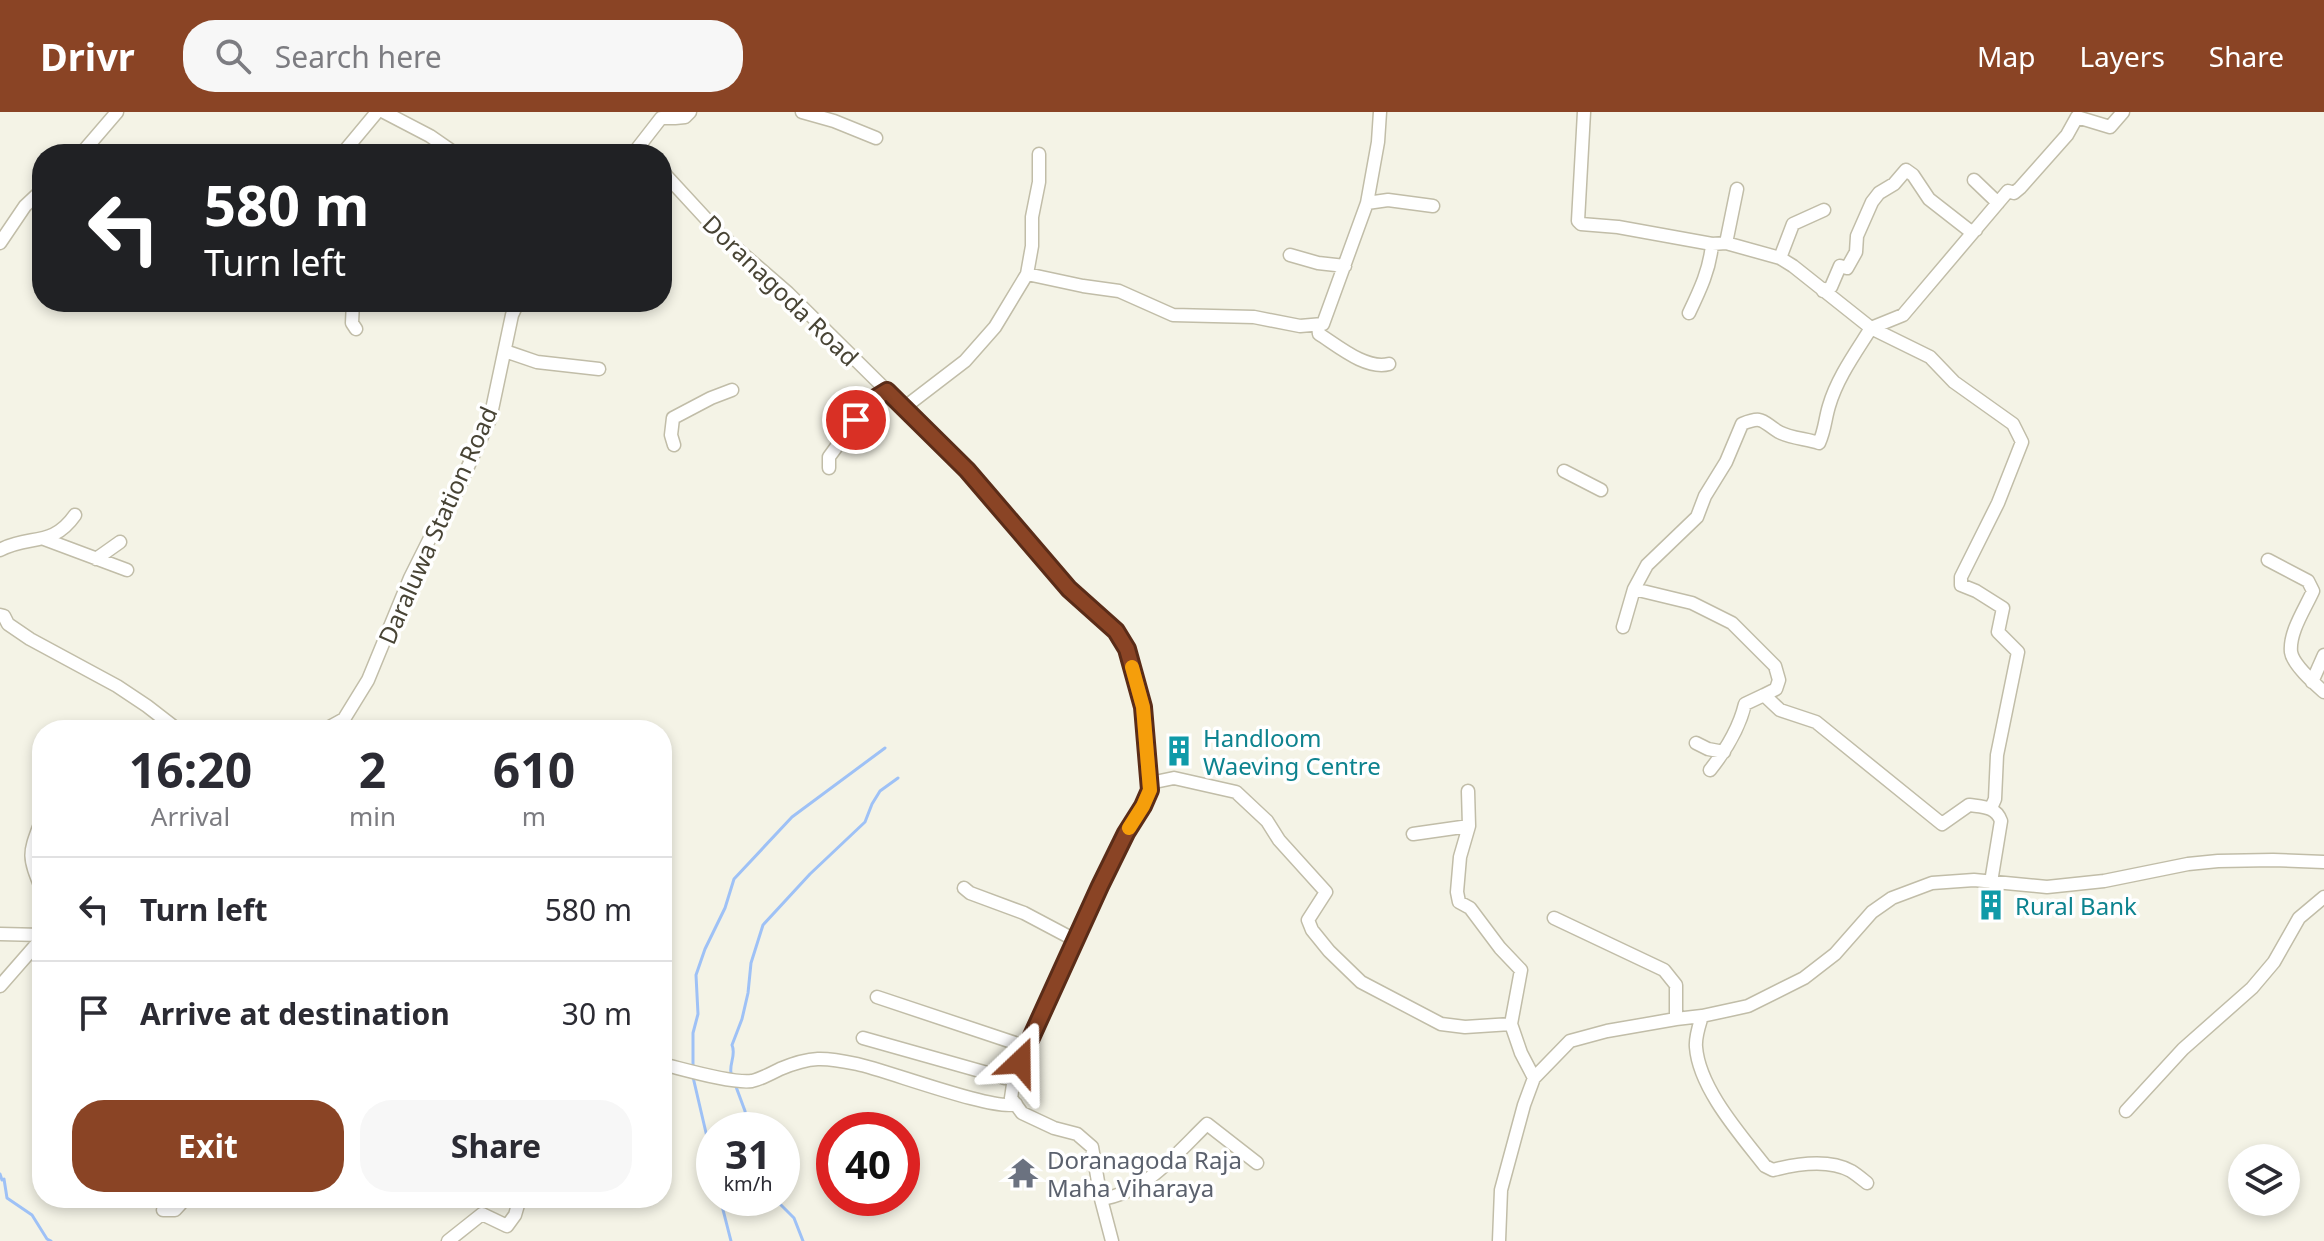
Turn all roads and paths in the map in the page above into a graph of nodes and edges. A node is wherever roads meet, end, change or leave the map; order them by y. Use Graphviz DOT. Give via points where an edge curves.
graph roads {
  1 [pos="117,112"];
  2 [pos="377,112"];
  3 [pos="384,112"];
  4 [pos="690,112"];
  5 [pos="802,112"];
  6 [pos="1380,112"];
  7 [pos="1584,112"];
  8 [pos="2123,112"];
  9 [pos="670,115"];
  10 [pos="876,138"];
  11 [pos="90,144"];
  12 [pos="350,144"];
  13 [pos="442,144"];
  14 [pos="641,144"];
  15 [pos="1039,154"];
  16 [pos="1974,180"];
  17 [pos="672,182"];
  18 [pos="1737,189"];
  19 [pos="32,199"];
  20 [pos="1367,203"];
  21 [pos="1998,203"];
  22 [pos="1433,206"];
  23 [pos="1824,210"];
  24 [pos="1976,230"];
  25 [pos="0,243"];
  26 [pos="1719,243"];
  27 [pos="1290,255"];
  28 [pos="1780,258"];
  29 [pos="1345,266"];
  30 [pos="1027,274"];
  31 [pos="1823,291"];
  32 [pos="353,312"];
  33 [pos="513,312"];
  34 [pos="1689,313"];
  35 [pos="1318,325"];
  36 [pos="1871,328"];
  37 [pos="356,329"];
  38 [pos="505,351"];
  39 [pos="1389,364"];
  40 [pos="599,369"];
  41 [pos="732,390"];
  42 [pos="887,391"];
  43 [pos="905,407"];
  44 [pos="674,445"];
  45 [pos="829,468"];
  46 [pos="1564,471"];
  47 [pos="1601,490"];
  48 [pos="75,515"];
  49 [pos="44,539"];
  50 [pos="120,542"];
  51 [pos="0,550"];
  52 [pos="96,559"];
  53 [pos="2268,560"];
  54 [pos="127,570"];
  55 [pos="1634,589"];
  56 [pos="0,615"];
  57 [pos="1623,627"];
  58 [pos="2324,655"];
  59 [pos="2312,682"];
  60 [pos="2324,692"];
  61 [pos="1764,695"];
  62 [pos="165,720"];
  63 [pos="342,720"];
  64 [pos="1696,743"];
  65 [pos="1724,752"];
  66 [pos="1710,770"];
  67 [pos="1150,783"];
  68 [pos="1468,791"];
  69 [pos="1991,808"];
  70 [pos="1469,826"];
  71 [pos="1413,834"];
  72 [pos="2324,862"];
  73 [pos="1991,882"];
  74 [pos="964,888"];
  75 [pos="2324,897"];
  76 [pos="1554,918"];
  77 [pos="0,934"];
  78 [pos="32,936"];
  79 [pos="1075,940"];
  80 [pos="32,949"];
  81 [pos="0,986"];
  82 [pos="877,997"];
  83 [pos="1702,1016"];
  84 [pos="1676,1019"];
  85 [pos="1511,1024"];
  86 [pos="863,1038"];
  87 [pos="1027,1047"];
  88 [pos="672,1066"];
  89 [pos="1014,1078"];
  90 [pos="1534,1078"];
  91 [pos="1016,1104"];
  92 [pos="2126,1111"];
  93 [pos="1257,1163"];
  94 [pos="1867,1183"];
  95 [pos="1101,1199"];
  96 [pos="177,1208"];
  97 [pos="517,1208"];
  98 [pos="163,1210"];
  99 [pos="448,1241"];
  100 [pos="1112,1241"];
  101 [pos="1499,1241"];
  1 -- 11 [label="street"];
  2 -- 12 [label="street"];
  3 -- 13 [label="street"];
  4 -- 9 [label="street" via="685,117"];
  5 -- 10 [label="street"];
  6 -- 20 [label="street"];
  7 -- 26 [label="street" via="1581,224"];
  8 -- 21 [label="street" via="2110,127 2077,117 2020,188 2008,191"];
  9 -- 14 [label="street" via="661,118"];
  15 -- 30 [label="street"];
  16 -- 21 [label="street"];
  17 -- 42 [label="street, Doranagoda Road"];
  18 -- 26 [label="street"];
  19 -- 25 [label="street"];
  20 -- 22 [label="street"];
  20 -- 29 [label="street"];
  21 -- 24 [label="street"];
  23 -- 28 [label="street" via="1793,224"];
  24 -- 31 [label="street" via="1970,231 1929,199 1906,170 1872,202 1856,252"];
  24 -- 36 [label="street" via="1903,315"];
  26 -- 28 [label="street"];
  26 -- 34 [label="street"];
  27 -- 29 [label="street"];
  28 -- 31 [label="street"];
  29 -- 35 [label="street" via="1323,324"];
  30 -- 35 [label="street" via="1119,291 1173,315"];
  30 -- 43 [label="street" via="995,327 965,361"];
  31 -- 36 [label="street"];
  32 -- 37 [label="street"];
  33 -- 38 [label="street, Daraluwa Station Road"];
  35 -- 39 [label="street" via="1319,334 1353,356 1380,367"];
  36 -- 55 [label="street" via="1843,374 1819,443 1755,419 1742,424 1697,517 1647,565"];
  36 -- 69 [label="street" via="1930,357 1954,382 2013,424 2022,442 1961,577 1961,585 2003,608 1998,632 2018,652"];
  38 -- 40 [label="street" via="537,362"];
  38 -- 63 [label="street, Daraluwa Station Road" via="490,419 410,578 368,680"];
  41 -- 44 [label="street" via="673,418"];
  42 -- 43 [label="street, Doranagoda Road"];
  42 -- 45 [label="street" via="869,402 829,457"];
  43 -- 67 [label="street, Doranagoda Road" via="1069,589 1116,631 1127,649 1143,707"];
  46 -- 47 [label="street"];
  48 -- 49 [label="street" via="67,527"];
  49 -- 51 [label="street"];
  49 -- 52 [label="street"];
  50 -- 52 [label="street"];
  52 -- 54 [label="street"];
  53 -- 59 [label="street" via="2308,581 2313,591 2291,652"];
  55 -- 57 [label="street"];
  55 -- 61 [label="street" via="1692,603 1732,623 1775,666 1776,689"];
  56 -- 62 [label="street" via="30,639 117,686"];
  58 -- 59 [label="street"];
  59 -- 60 [label="street"];
  61 -- 65 [label="street" via="1745,704"];
  61 -- 69 [label="street" via="1780,710 1816,722 1942,824 1969,805"];
  64 -- 65 [label="street"];
  65 -- 66 [label="street"];
  67 -- 79 [label="street, Doranagoda Road"];
  67 -- 85 [label="street" via="1174,778 1236,792 1267,821 1326,892 1308,920 1312,930 1361,982 1441,1024"];
  68 -- 70 [label="street"];
  69 -- 73 [label="street" via="2001,821"];
  70 -- 71 [label="street"];
  70 -- 85 [label="street" via="1460,857 1459,902 1470,908 1521,970"];
  72 -- 73 [label="street" via="2218,861 2047,887"];
  73 -- 83 [label="street" via="1932,883 1892,898 1804,978 1748,1006"];
  74 -- 79 [label="street"];
  75 -- 92 [label="street" via="2299,918 2252,988 2183,1049"];
  76 -- 84 [label="street" via="1664,970 1676,985"];
  77 -- 78 [label="street"];
  79 -- 87 [label="street, Doranagoda Road"];
  80 -- 81 [label="street"];
  82 -- 87 [label="street"];
  83 -- 84 [label="street"];
  83 -- 94 [label="street" via="1695,1044 1699,1066 1723,1112 1765,1166 1836,1166"];
  84 -- 90 [label="street" via="1570,1041"];
  85 -- 90 [label="street"];
  86 -- 89 [label="street"];
  87 -- 89 [label="street, Doranagoda Road"];
  88 -- 91 [label="street" via="752,1081 800,1061 827,1059 982,1101"];
  89 -- 91 [label="street, Doranagoda Road" via="1011,1098"];
  90 -- 101 [label="street" via="1501,1190"];
  91 -- 95 [label="street" via="1022,1113 1077,1134 1092,1147"];
  93 -- 95 [label="street" via="1207,1124 1148,1180 1117,1197"];
  95 -- 100 [label="street"];
  96 -- 98 [label="street"];
  97 -- 99 [label="street" via="507,1226 482,1214"];
}
